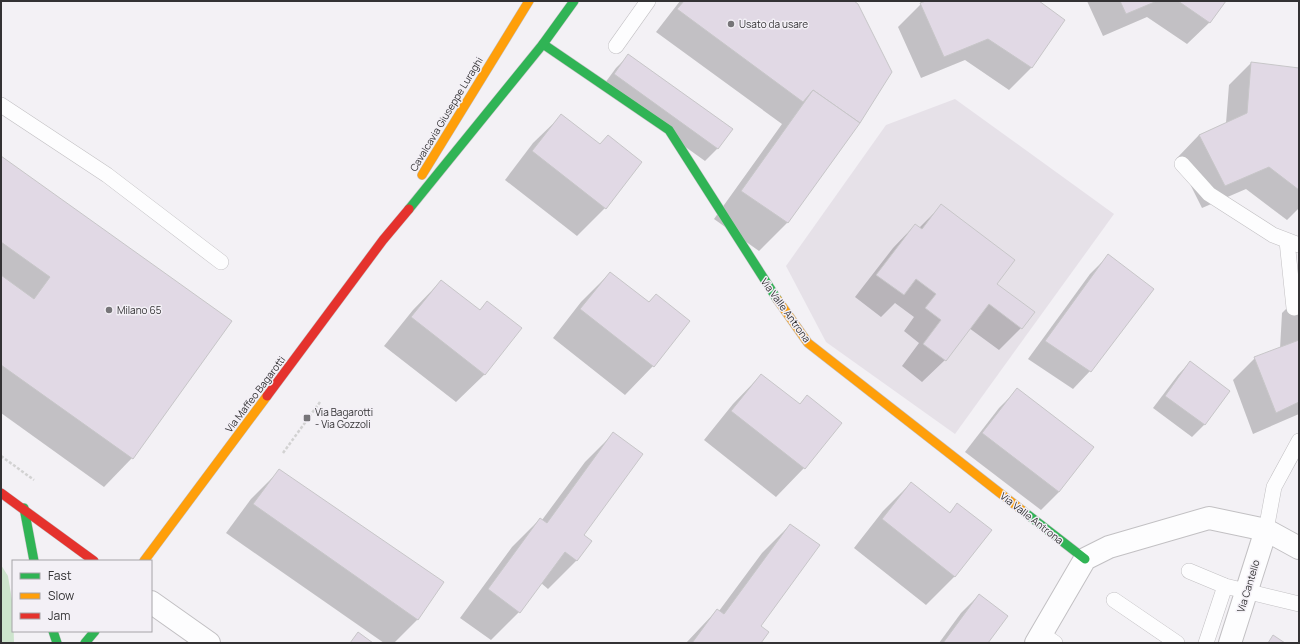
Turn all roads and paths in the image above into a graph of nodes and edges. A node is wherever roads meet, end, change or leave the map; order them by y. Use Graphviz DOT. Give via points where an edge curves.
graph roads {
  1 [pos="529,1"];
  2 [pos="574,1"];
  3 [pos="648,1"];
  4 [pos="544,44"];
  5 [pos="616,46"];
  6 [pos="1,106"];
  7 [pos="1182,164"];
  8 [pos="383,240"];
  9 [pos="1293,243"];
  10 [pos="221,262"];
  11 [pos="1294,308"];
  12 [pos="320,402"];
  13 [pos="1299,441"];
  14 [pos="283,453"];
  15 [pos="1,456"];
  16 [pos="1294,461"];
  17 [pos="34,480"];
  18 [pos="1,493"];
  19 [pos="24,508"];
  20 [pos="1266,530"];
  21 [pos="1299,548"];
  22 [pos="1085,559"];
  23 [pos="34,560"];
  24 [pos="93,560"];
  25 [pos="145,560"];
  26 [pos="1189,571"];
  27 [pos="1225,586"];
  28 [pos="1247,591"];
  29 [pos="1114,600"];
  30 [pos="152,603"];
  31 [pos="1299,604"];
  32 [pos="53,632"];
  33 [pos="94,632"];
  34 [pos="1044,640"];
  35 [pos="57,643"];
  36 [pos="85,643"];
  37 [pos="209,643"];
  38 [pos="1177,643"];
  39 [pos="1206,643"];
  40 [pos="1230,643"];
  1 -- 8 [label="street, Cavalcavia Giuseppe Luraghi" via="485,69"];
  2 -- 4 [label="street"];
  3 -- 5 [label="lane"];
  4 -- 8 [label="street"];
  4 -- 22 [label="street, Via Valle Antrona" via="669,130 756,268 808,343"];
  6 -- 10 [label="lane" via="107,175"];
  7 -- 9 [label="lane" via="1209,194 1273,235"];
  8 -- 25 [label="street, Via Maffeo Bagarotti"];
  9 -- 11 [label="lane"];
  12 -- 14 [label="path"];
  13 -- 16 [label="lane"];
  15 -- 17 [label="path"];
  16 -- 20 [label="lane" via="1274,487"];
  18 -- 19 [label="street"];
  19 -- 23 [label="street"];
  19 -- 24 [label="street"];
  20 -- 21 [label="street"];
  20 -- 22 [label="street" via="1209,518 1109,547"];
  20 -- 28 [label="street, Via Cantello"];
  22 -- 34 [label="street"];
  26 -- 27 [label="lane"];
  27 -- 28 [label="lane"];
  27 -- 39 [label="lane"];
  28 -- 31 [label="lane"];
  28 -- 40 [label="street, Via Cantello"];
  29 -- 38 [label="lane"];
  30 -- 37 [label="street"];
  32 -- 35 [label="street"];
  33 -- 36 [label="street"];
}
